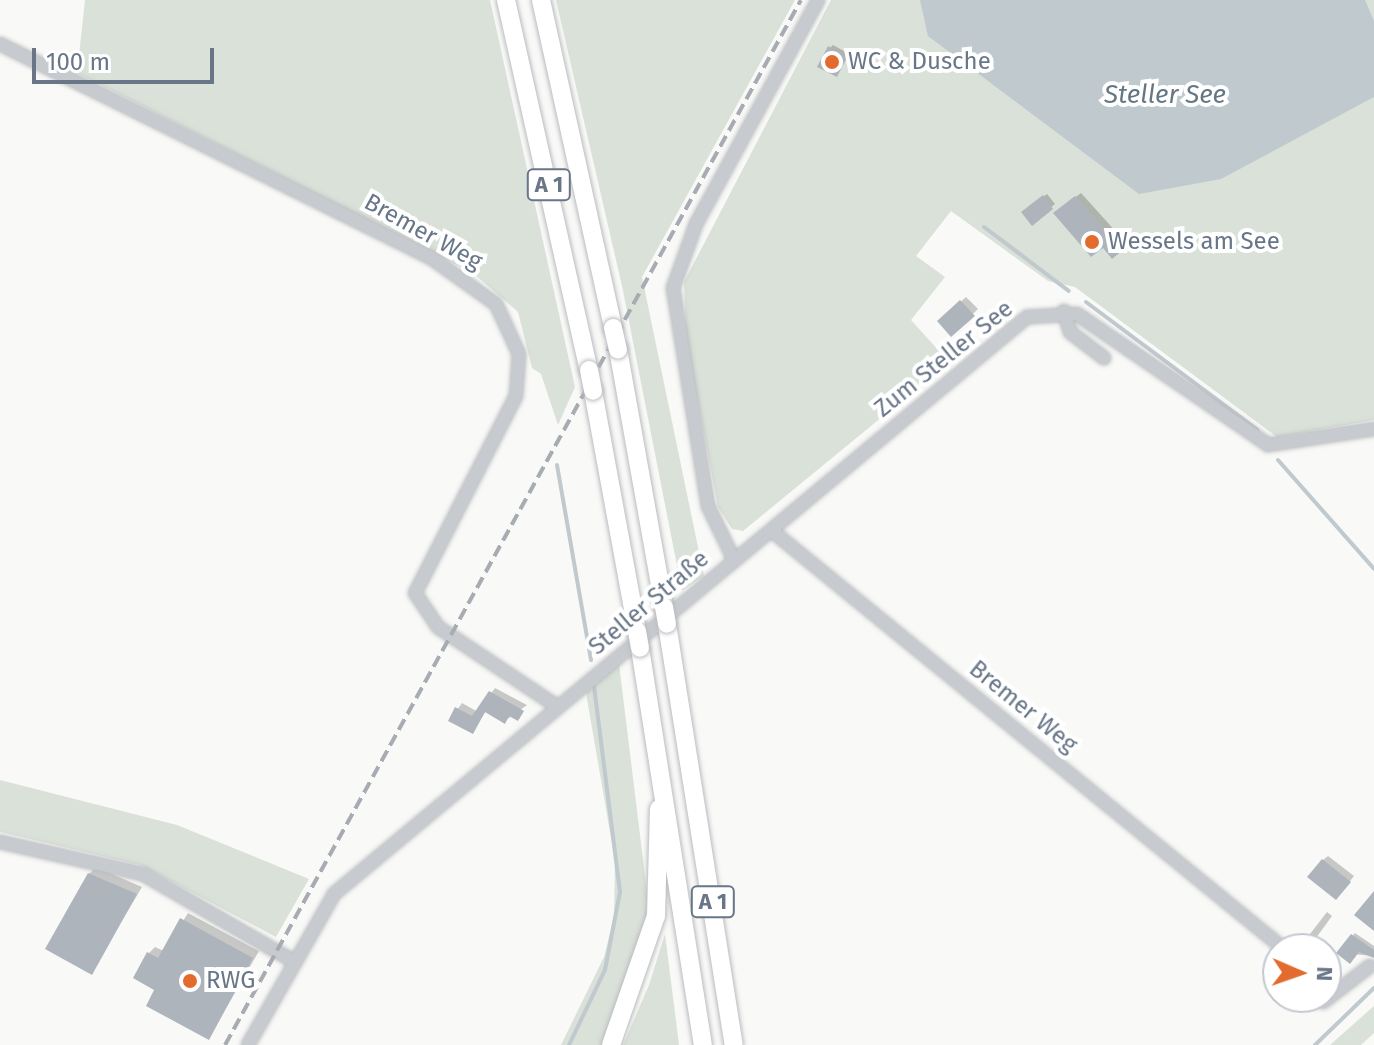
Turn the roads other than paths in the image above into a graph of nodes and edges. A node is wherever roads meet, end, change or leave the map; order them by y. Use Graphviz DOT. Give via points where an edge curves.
graph roads {
  1 [pos="506,0"];
  2 [pos="541,0"];
  3 [pos="818,0"];
  4 [pos="0,44"];
  5 [pos="1064,311"];
  6 [pos="1104,358"];
  7 [pos="1374,429"];
  8 [pos="771,530"];
  9 [pos="734,560"];
  10 [pos="558,707"];
  11 [pos="661,766"];
  12 [pos="0,842"];
  13 [pos="1264,933"];
  14 [pos="293,961"];
  15 [pos="1370,966"];
  16 [pos="1342,988"];
  17 [pos="248,1045"];
  18 [pos="611,1045"];
  19 [pos="703,1045"];
  20 [pos="734,1045"];
  1 -- 11 [label="highway, A 1, bridge" via="589,370"];
  2 -- 20 [label="highway, A 1, bridge" via="618,349"];
  3 -- 9 [label="street, Steller Straße" via="696,224 673,288 676,341 708,506"];
  4 -- 10 [label="street, Bremer Weg" via="430,257 496,304 519,354 516,396 415,593 438,627"];
  5 -- 6 [label="street" via="1070,332"];
  5 -- 7 [label="street" via="1107,332 1268,445"];
  5 -- 8 [label="street, Zum Steller See" via="1019,323"];
  8 -- 9 [label="street"];
  8 -- 13 [label="street, Bremer Weg"];
  9 -- 10 [label="street, Steller Straße"];
  10 -- 14 [label="street, Steller Straße" via="334,894"];
  11 -- 18 [label="highway" via="656,916"];
  11 -- 19 [label="highway, A 1"];
  12 -- 14 [label="street" via="143,874"];
  14 -- 17 [label="street, Steller Straße"];
  15 -- 16 [label="street"];
}
